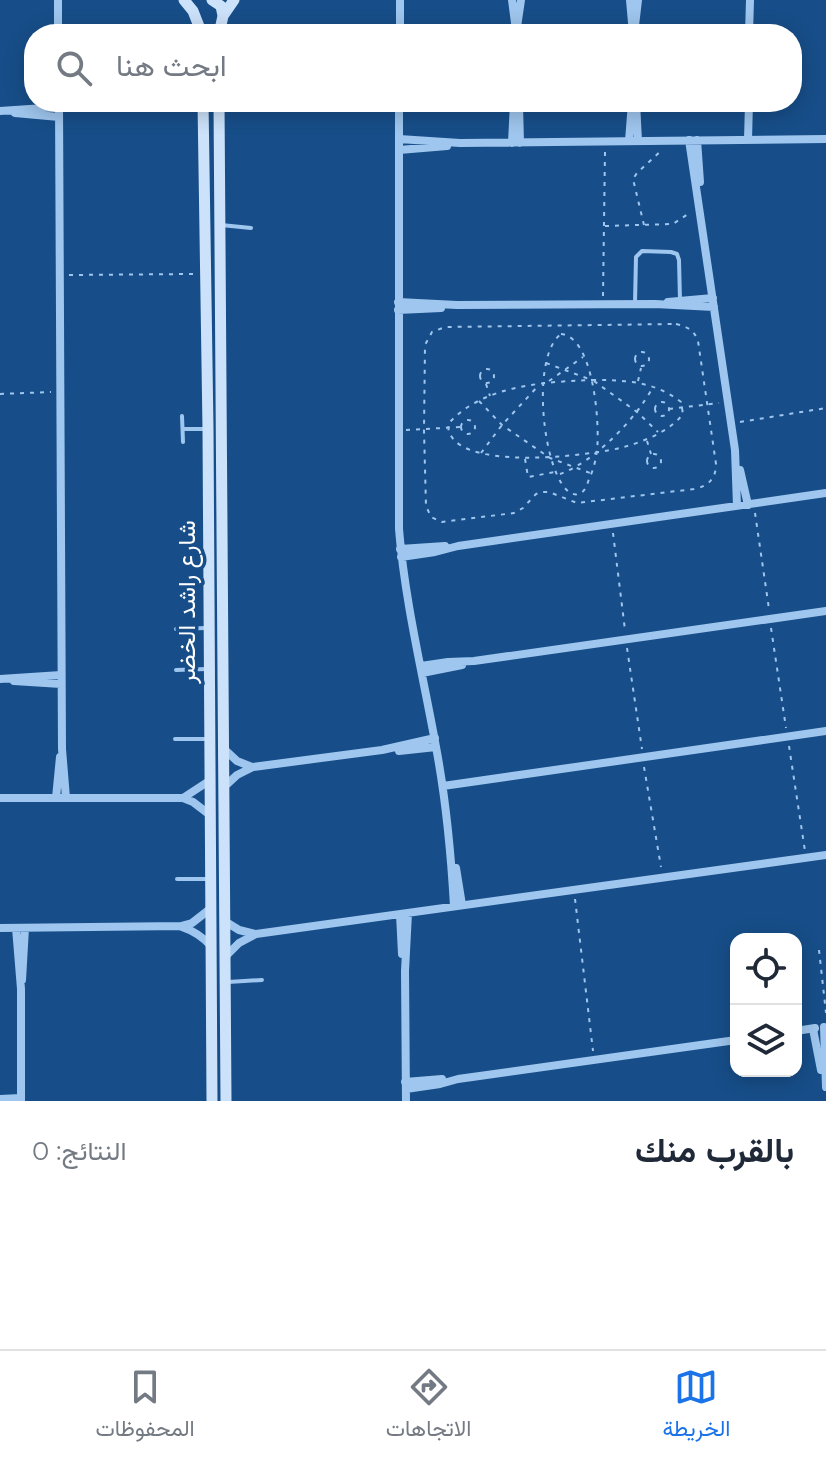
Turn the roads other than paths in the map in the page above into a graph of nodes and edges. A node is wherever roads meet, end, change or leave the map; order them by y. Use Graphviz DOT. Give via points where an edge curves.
graph roads {
  1 [pos="58,0"];
  2 [pos="184,0"];
  3 [pos="212,0"];
  4 [pos="234,0"];
  5 [pos="400,0"];
  6 [pos="512,0"];
  7 [pos="521,0"];
  8 [pos="630,0"];
  9 [pos="638,0"];
  10 [pos="749,2"];
  11 [pos="193,11"];
  12 [pos="223,16"];
  13 [pos="58,24"];
  14 [pos="198,24"];
  15 [pos="221,24"];
  16 [pos="400,24"];
  17 [pos="515,24"];
  18 [pos="517,24"];
  19 [pos="633,24"];
  20 [pos="635,24"];
  21 [pos="749,24"];
  22 [pos="24,110"];
  23 [pos="1,111"];
  24 [pos="59,112"];
  25 [pos="203,112"];
  26 [pos="219,112"];
  27 [pos="399,112"];
  28 [pos="516,112"];
  29 [pos="634,112"];
  30 [pos="749,112"];
  31 [pos="399,139"];
  32 [pos="826,139"];
  33 [pos="693,140"];
  34 [pos="748,140"];
  35 [pos="634,141"];
  36 [pos="460,143"];
  37 [pos="516,143"];
  38 [pos="399,150"];
  39 [pos="219,225"];
  40 [pos="251,228"];
  41 [pos="680,300"];
  42 [pos="714,302"];
  43 [pos="635,304"];
  44 [pos="655,304"];
  45 [pos="398,306"];
  46 [pos="182,416"];
  47 [pos="183,429"];
  48 [pos="208,429"];
  49 [pos="183,442"];
  50 [pos="735,450"];
  51 [pos="826,493"];
  52 [pos="751,504"];
  53 [pos="737,506"];
  54 [pos="401,553"];
  55 [pos="826,611"];
  56 [pos="209,628"];
  57 [pos="176,629"];
  58 [pos="209,669"];
  59 [pos="176,670"];
  60 [pos="422,670"];
  61 [pos="3,679"];
  62 [pos="61,679"];
  63 [pos="826,731"];
  64 [pos="175,739"];
  65 [pos="209,739"];
  66 [pos="436,742"];
  67 [pos="224,749"];
  68 [pos="253,767"];
  69 [pos="209,781"];
  70 [pos="443,786"];
  71 [pos="224,787"];
  72 [pos="0,798"];
  73 [pos="61,798"];
  74 [pos="183,798"];
  75 [pos="210,815"];
  76 [pos="826,855"];
  77 [pos="177,879"];
  78 [pos="210,879"];
  79 [pos="458,906"];
  80 [pos="210,909"];
  81 [pos="404,914"];
  82 [pos="226,922"];
  83 [pos="181,926"];
  84 [pos="0,928"];
  85 [pos="20,928"];
  86 [pos="256,934"];
  87 [pos="211,946"];
  88 [pos="226,956"];
  89 [pos="262,980"];
  90 [pos="226,982"];
  91 [pos="825,1027"];
  92 [pos="813,1029"];
  93 [pos="802,1030"];
  94 [pos="730,1041"];
  95 [pos="826,1085"];
  96 [pos="406,1086"];
  97 [pos="0,1099"];
  98 [pos="21,1100"];
  99 [pos="212,1101"];
  100 [pos="226,1101"];
  101 [pos="406,1101"];
  1 -- 13 [label="street"];
  2 -- 11 [label="street"];
  3 -- 11 [label="street"];
  3 -- 12 [label="street" via="221,6"];
  4 -- 12 [label="street"];
  5 -- 16 [label="street"];
  6 -- 17 [label="street"];
  7 -- 18 [label="street"];
  8 -- 19 [label="street"];
  9 -- 20 [label="street"];
  10 -- 21 [label="street"];
  11 -- 14 [label="street"];
  12 -- 15 [label="street"];
  22 -- 23 [label="street"];
  24 -- 62 [label="street"];
  25 -- 48 [label="street, شارع راشد الخضر"];
  26 -- 39 [label="street, شارع راشد الخضر"];
  27 -- 31 [label="street"];
  28 -- 37 [label="street"];
  29 -- 35 [label="street"];
  30 -- 34 [label="street"];
  31 -- 36 [label="street"];
  31 -- 38 [label="street"];
  32 -- 34 [label="street"];
  33 -- 34 [label="street"];
  33 -- 35 [label="street"];
  33 -- 42 [label="street"];
  35 -- 37 [label="street"];
  36 -- 37 [label="street"];
  36 -- 38 [label="street"];
  38 -- 45 [label="street"];
  39 -- 40 [label="lane"];
  39 -- 67 [label="street, شارع راشد الخضر"];
  41 -- 42 [label="street"];
  41 -- 43 [label="lane" via="677,254 642,251 636,257"];
  41 -- 44 [label="street"];
  42 -- 44 [label="street"];
  42 -- 50 [label="street"];
  43 -- 44 [label="street"];
  43 -- 45 [label="street"];
  45 -- 54 [label="street"];
  46 -- 47 [label="lane"];
  47 -- 48 [label="lane"];
  47 -- 49 [label="lane"];
  48 -- 56 [label="street, شارع راشد الخضر"];
  50 -- 52 [label="street"];
  50 -- 53 [label="street"];
  51 -- 52 [label="street"];
  52 -- 53 [label="street"];
  53 -- 54 [label="street"];
  54 -- 60 [label="street"];
  55 -- 60 [label="street"];
  56 -- 57 [label="lane"];
  56 -- 58 [label="street, شارع راشد الخضر"];
  58 -- 59 [label="lane"];
  58 -- 65 [label="street, شارع راشد الخضر"];
  60 -- 66 [label="street"];
  61 -- 62 [label="street"];
  62 -- 73 [label="street"];
  63 -- 70 [label="street"];
  64 -- 65 [label="lane"];
  65 -- 69 [label="street, شارع راشد الخضر"];
  66 -- 68 [label="street"];
  66 -- 70 [label="street"];
  67 -- 68 [label="street"];
  67 -- 71 [label="street, شارع راشد الخضر"];
  68 -- 71 [label="street"];
  69 -- 74 [label="street"];
  69 -- 75 [label="street, شارع راشد الخضر"];
  70 -- 79 [label="street"];
  71 -- 82 [label="street, شارع راشد الخضر"];
  72 -- 73 [label="street"];
  73 -- 74 [label="street"];
  74 -- 75 [label="street"];
  75 -- 78 [label="street, شارع راشد الخضر"];
  76 -- 79 [label="street"];
  77 -- 78 [label="lane"];
  78 -- 80 [label="street, شارع راشد الخضر"];
  79 -- 81 [label="street"];
  80 -- 83 [label="street"];
  80 -- 87 [label="street, شارع راشد الخضر"];
  81 -- 86 [label="street"];
  81 -- 96 [label="street"];
  82 -- 86 [label="street"];
  82 -- 88 [label="street, شارع راشد الخضر"];
  83 -- 85 [label="street"];
  83 -- 87 [label="street"];
  84 -- 85 [label="street"];
  85 -- 98 [label="street"];
  86 -- 88 [label="street"];
  87 -- 99 [label="street, شارع راشد الخضر"];
  88 -- 90 [label="street, شارع راشد الخضر"];
  89 -- 90 [label="lane"];
  90 -- 100 [label="street, شارع راشد الخضر"];
  91 -- 92 [label="street"];
  91 -- 95 [label="street"];
  92 -- 93 [label="street"];
  92 -- 95 [label="street"];
  94 -- 96 [label="street"];
  96 -- 101 [label="street"];
  97 -- 98 [label="street"];
}
